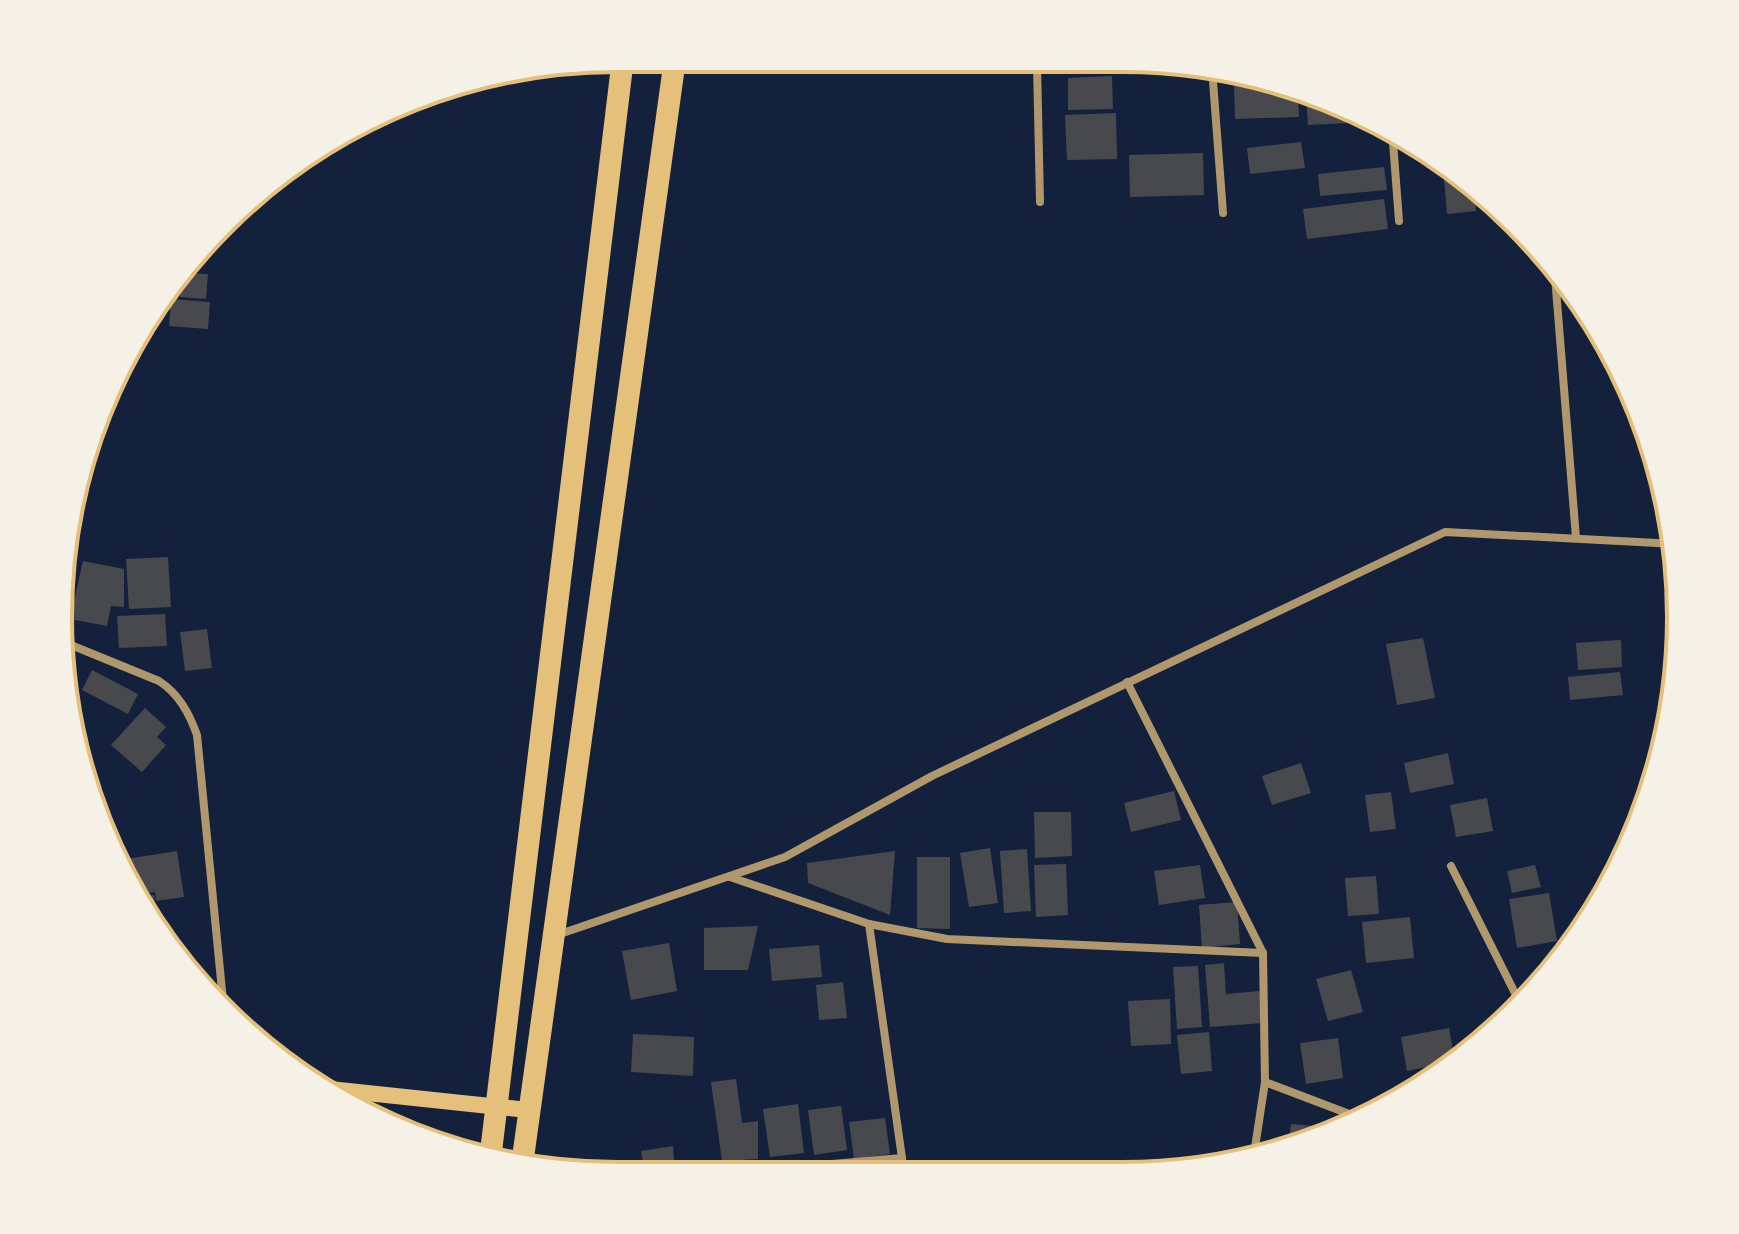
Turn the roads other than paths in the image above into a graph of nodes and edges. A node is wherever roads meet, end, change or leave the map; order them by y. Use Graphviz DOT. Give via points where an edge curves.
graph roads {
  1 [pos="621,72"];
  2 [pos="673,72"];
  3 [pos="1037,72"];
  4 [pos="1213,80"];
  5 [pos="1393,144"];
  6 [pos="1040,202"];
  7 [pos="1223,213"];
  8 [pos="1399,221"];
  9 [pos="1556,288"];
  10 [pos="1576,538"];
  11 [pos="1662,543"];
  12 [pos="73,646"];
  13 [pos="1127,682"];
  14 [pos="1451,866"];
  15 [pos="730,877"];
  16 [pos="869,924"];
  17 [pos="552,937"];
  18 [pos="1263,953"];
  19 [pos="222,992"];
  20 [pos="1515,993"];
  21 [pos="1265,1082"];
  22 [pos="347,1091"];
  23 [pos="495,1106"];
  24 [pos="528,1110"];
  25 [pos="1347,1113"];
  26 [pos="1255,1145"];
  27 [pos="491,1147"];
  28 [pos="523,1154"];
  29 [pos="902,1158"];
  30 [pos="856,1162"];
  31 [pos="902,1162"];
  1 -- 23 [label="highway"];
  2 -- 17 [label="highway"];
  3 -- 6 [label="street"];
  4 -- 7 [label="street"];
  5 -- 8 [label="street"];
  9 -- 10 [label="street"];
  10 -- 11 [label="street"];
  10 -- 13 [label="street" via="1445,532"];
  12 -- 19 [label="street" via="159,681 191,718 197,735"];
  13 -- 15 [label="street" via="932,776 785,857"];
  13 -- 18 [label="street"];
  14 -- 20 [label="street"];
  15 -- 16 [label="street"];
  15 -- 17 [label="street"];
  16 -- 18 [label="street" via="947,939"];
  16 -- 29 [label="street"];
  17 -- 24 [label="highway"];
  18 -- 21 [label="street"];
  21 -- 25 [label="street"];
  21 -- 26 [label="street"];
  22 -- 23 [label="main road"];
  23 -- 24 [label="main road"];
  23 -- 27 [label="highway"];
  24 -- 28 [label="highway"];
  29 -- 30 [label="street"];
  29 -- 31 [label="street"];
}
